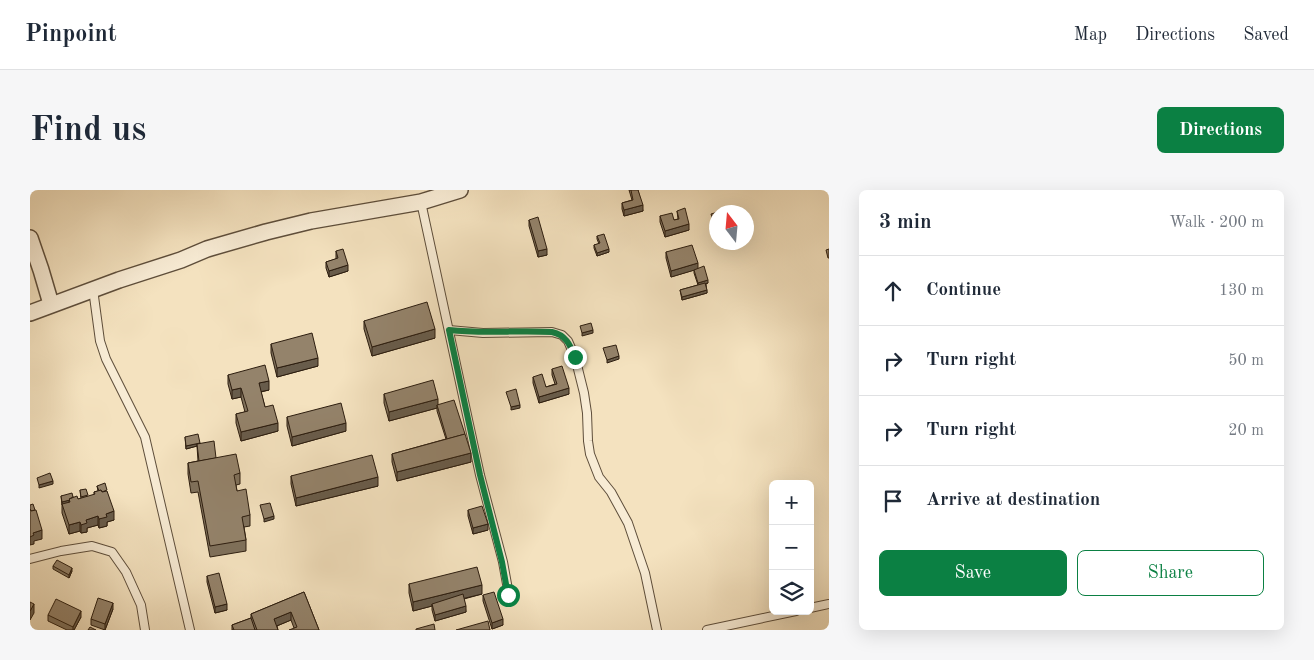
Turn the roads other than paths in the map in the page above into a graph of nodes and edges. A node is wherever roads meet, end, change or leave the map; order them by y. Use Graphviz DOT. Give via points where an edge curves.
graph roads {
  1 [pos="460,190"];
  2 [pos="421,202"];
  3 [pos="30,238"];
  4 [pos="93,290"];
  5 [pos="51,304"];
  6 [pos="30,313"];
  7 [pos="449,330"];
  8 [pos="30,559"];
  9 [pos="508,595"];
  10 [pos="829,604"];
  11 [pos="814,607"];
  12 [pos="777,615"];
  13 [pos="144,630"];
  14 [pos="190,630"];
  15 [pos="657,630"];
  16 [pos="707,630"];
  1 -- 2 [label="street"];
  2 -- 4 [label="street" via="291,225 207,249"];
  2 -- 7 [label="lane"];
  3 -- 5 [label="street"];
  4 -- 5 [label="street"];
  4 -- 14 [label="lane" via="100,341 106,359 145,437"];
  5 -- 6 [label="street"];
  7 -- 9 [label="lane"];
  7 -- 15 [label="lane" via="552,332 568,341 584,393 590,454 599,477 628,523 645,573"];
  8 -- 13 [label="lane" via="92,546 112,552 126,572 141,605"];
  10 -- 11 [label="lane"];
  12 -- 16 [label="lane"];
}
